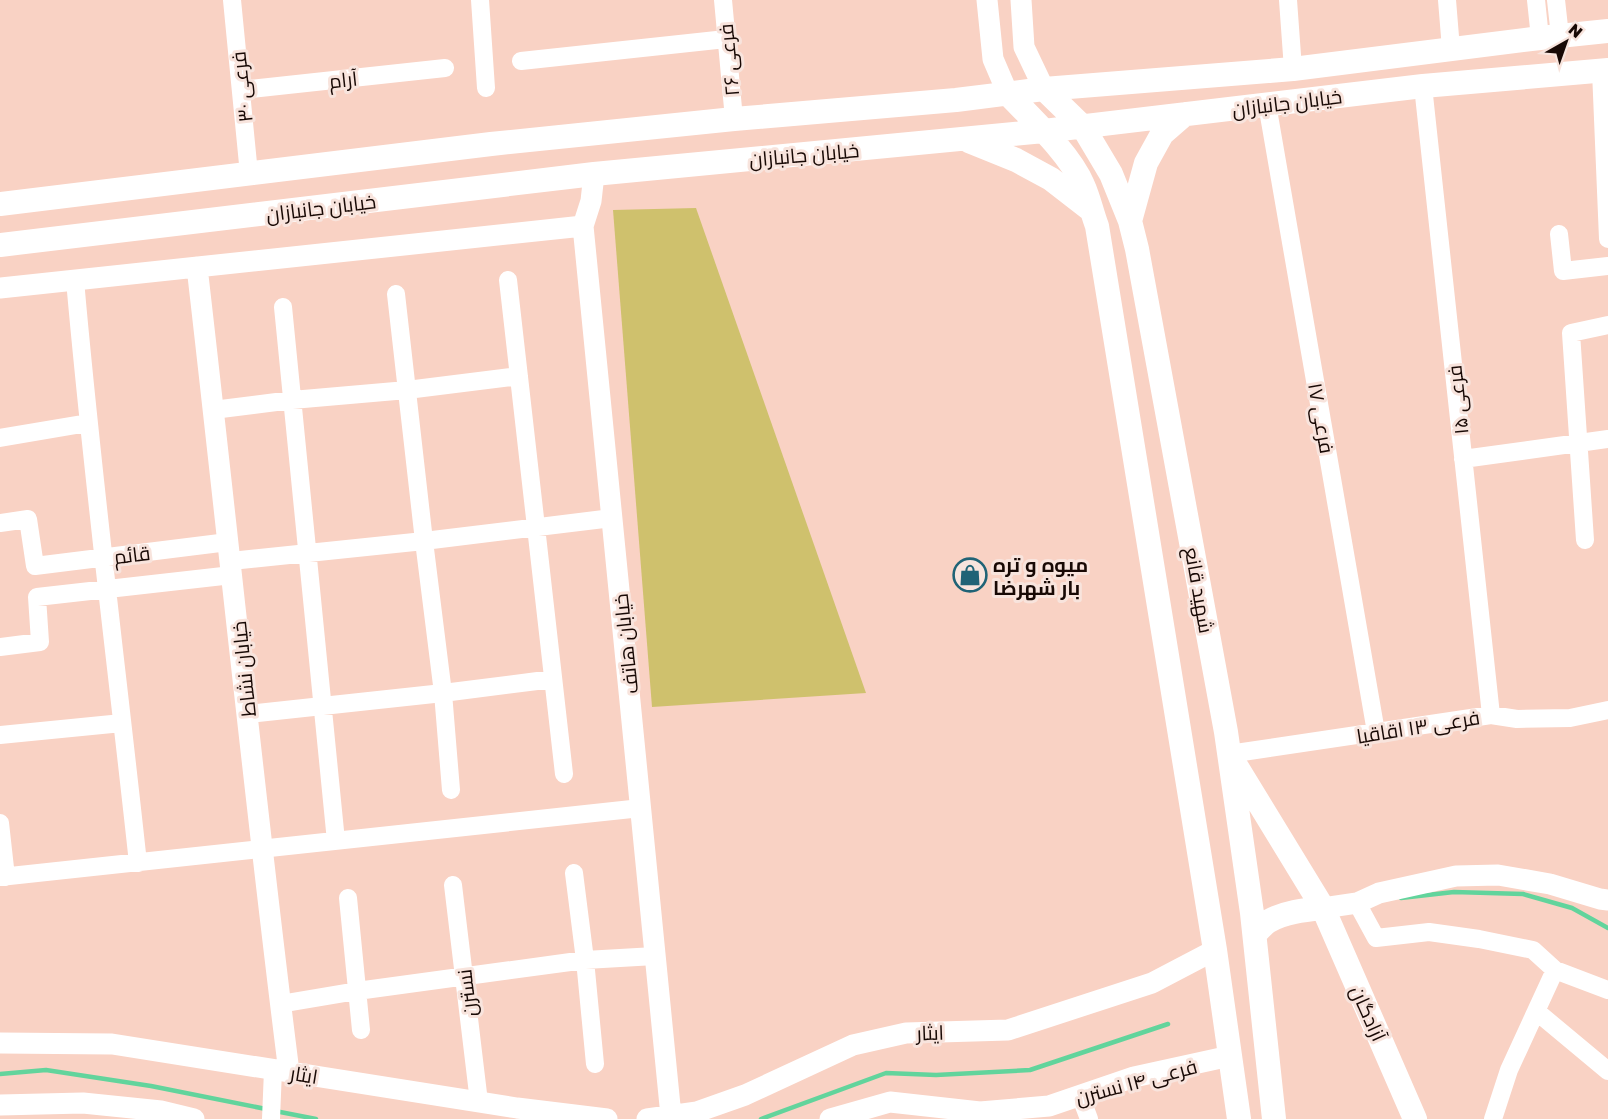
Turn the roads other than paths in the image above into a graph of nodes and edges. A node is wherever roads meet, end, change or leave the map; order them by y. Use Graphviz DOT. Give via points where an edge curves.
graph roads {
  1 [pos="232,0"];
  2 [pos="480,0"];
  3 [pos="723,0"];
  4 [pos="987,0"];
  5 [pos="1021,0"];
  6 [pos="1288,0"];
  7 [pos="1447,0"];
  8 [pos="1536,0"];
  9 [pos="1556,0"];
  10 [pos="1608,31"];
  11 [pos="1550,37"];
  12 [pos="726,39"];
  13 [pos="1451,49"];
  14 [pos="522,61"];
  15 [pos="445,68"];
  16 [pos="1293,69"];
  17 [pos="1605,70"];
  18 [pos="1223,75"];
  19 [pos="1423,86"];
  20 [pos="486,88"];
  21 [pos="1044,89"];
  22 [pos="241,90"];
  23 [pos="1008,94"];
  24 [pos="1267,104"];
  25 [pos="1225,109"];
  26 [pos="1185,114"];
  27 [pos="734,119"];
  28 [pos="1083,127"];
  29 [pos="1044,131"];
  30 [pos="964,139"];
  31 [pos="249,174"];
  32 [pos="594,174"];
  33 [pos="0,204"];
  34 [pos="1091,210"];
  35 [pos="1130,221"];
  36 [pos="583,226"];
  37 [pos="1559,234"];
  38 [pos="1608,239"];
  39 [pos="0,245"];
  40 [pos="1608,266"];
  41 [pos="197,267"];
  42 [pos="75,280"];
  43 [pos="508,280"];
  44 [pos="0,288"];
  45 [pos="396,294"];
  46 [pos="283,307"];
  47 [pos="1608,325"];
  48 [pos="519,376"];
  49 [pos="407,390"];
  50 [pos="292,400"];
  51 [pos="213,410"];
  52 [pos="88,423"];
  53 [pos="0,438"];
  54 [pos="1608,438"];
  55 [pos="1579,442"];
  56 [pos="1463,459"];
  57 [pos="612,518"];
  58 [pos="0,523"];
  59 [pos="536,526"];
  60 [pos="1585,540"];
  61 [pos="424,541"];
  62 [pos="308,552"];
  63 [pos="104,557"];
  64 [pos="230,559"];
  65 [pos="108,589"];
  66 [pos="0,647"];
  67 [pos="553,679"];
  68 [pos="443,693"];
  69 [pos="323,706"];
  70 [pos="1608,711"];
  71 [pos="248,714"];
  72 [pos="1491,715"];
  73 [pos="122,723"];
  74 [pos="1376,732"];
  75 [pos="0,735"];
  76 [pos="1229,754"];
  77 [pos="564,774"];
  78 [pos="451,790"];
  79 [pos="641,808"];
  80 [pos="0,823"];
  81 [pos="336,841"];
  82 [pos="261,849"];
  83 [pos="138,863"];
  84 [pos="574,873"];
  85 [pos="3,877"];
  86 [pos="453,885"];
  87 [pos="348,898"];
  88 [pos="1608,900"];
  89 [pos="1357,903"];
  90 [pos="1323,908"];
  91 [pos="1255,934"];
  92 [pos="1215,950"];
  93 [pos="655,956"];
  94 [pos="585,960"];
  95 [pos="1555,970"];
  96 [pos="464,977"];
  97 [pos="1608,990"];
  98 [pos="357,991"];
  99 [pos="280,1004"];
  100 [pos="1536,1011"];
  101 [pos="361,1030"];
  102 [pos="0,1043"];
  103 [pos="1230,1056"];
  104 [pos="595,1064"];
  105 [pos="281,1071"];
  106 [pos="1608,1071"];
  107 [pos="1080,1095"];
  108 [pos="479,1102"];
  109 [pos="15,1109"];
  110 [pos="272,1111"];
  111 [pos="943,1114"];
  112 [pos="671,1116"];
  113 [pos="185,1118"];
  114 [pos="607,1119"];
  115 [pos="647,1119"];
  116 [pos="830,1119"];
  117 [pos="1089,1119"];
  118 [pos="1239,1119"];
  119 [pos="1274,1119"];
  120 [pos="1415,1119"];
  121 [pos="1493,1119"];
  1 -- 22 [label="street, فرعی ۳۰"];
  2 -- 20 [label="street"];
  3 -- 12 [label="street, فرعی ۲۶"];
  4 -- 23 [label="street" via="993,59"];
  5 -- 21 [label="street" via="1024,47"];
  6 -- 16 [label="street"];
  7 -- 13 [label="street"];
  8 -- 11 [label="street"];
  9 -- 11 [label="street"];
  10 -- 11 [label="main road, خیابان جانبازان"];
  11 -- 13 [label="main road, خیابان جانبازان"];
  12 -- 14 [label="street"];
  12 -- 27 [label="street, فرعی ۲۶"];
  13 -- 16 [label="main road, خیابان جانبازان"];
  15 -- 22 [label="street, آرام"];
  16 -- 18 [label="main road, خیابان جانبازان"];
  17 -- 19 [label="main road, خیابان جانبازان"];
  17 -- 38 [label="street"];
  18 -- 21 [label="main road, خیابان جانبازان"];
  18 -- 25 [label="main road" via="1215,92"];
  19 -- 24 [label="main road, خیابان جانبازان"];
  19 -- 56 [label="street, فرعی ۱۵"];
  21 -- 23 [label="main road, خیابان جانبازان"];
  21 -- 28 [label="main road, شهید قانع"];
  22 -- 31 [label="street, فرعی ۳۰"];
  23 -- 27 [label="main road, خیابان جانبازان"];
  23 -- 29 [label="main road"];
  24 -- 25 [label="main road, خیابان جانبازان"];
  24 -- 74 [label="street, فرعی ۱۷"];
  25 -- 26 [label="main road, خیابان جانبازان"];
  26 -- 28 [label="main road, خیابان جانبازان"];
  26 -- 35 [label="main road" via="1162,134 1146,163"];
  27 -- 31 [label="main road, خیابان جانبازان"];
  28 -- 29 [label="main road, خیابان جانبازان"];
  28 -- 35 [label="main road, شهید قانع" via="1111,174"];
  29 -- 30 [label="main road, خیابان جانبازان"];
  29 -- 34 [label="main road" via="1072,165"];
  30 -- 32 [label="main road, خیابان جانبازان"];
  30 -- 34 [label="main road" via="1051,179"];
  31 -- 33 [label="main road, خیابان جانبازان"];
  32 -- 36 [label="street, خیابان هاتف"];
  32 -- 39 [label="main road, خیابان جانبازان"];
  34 -- 92 [label="main road" via="1107,285"];
  35 -- 76 [label="main road, شهید قانع"];
  36 -- 41 [label="street"];
  36 -- 57 [label="street, خیابان هاتف"];
  37 -- 40 [label="street" via="1563,271"];
  41 -- 42 [label="street"];
  41 -- 51 [label="street, خیابان نشاط"];
  42 -- 44 [label="street"];
  42 -- 52 [label="street"];
  43 -- 48 [label="street"];
  45 -- 49 [label="street"];
  46 -- 50 [label="street"];
  47 -- 55 [label="street" via="1571,333"];
  48 -- 49 [label="street"];
  48 -- 59 [label="street"];
  49 -- 50 [label="street"];
  49 -- 61 [label="street"];
  50 -- 51 [label="street"];
  50 -- 62 [label="street"];
  51 -- 64 [label="street, خیابان نشاط"];
  52 -- 53 [label="street"];
  52 -- 63 [label="street"];
  54 -- 55 [label="street"];
  55 -- 56 [label="street"];
  55 -- 60 [label="street"];
  56 -- 72 [label="street, فرعی ۱۵"];
  57 -- 59 [label="street"];
  57 -- 79 [label="street, خیابان هاتف"];
  58 -- 63 [label="street, قائم" via="28,519 35,566"];
  59 -- 61 [label="street"];
  59 -- 67 [label="street"];
  61 -- 62 [label="street"];
  61 -- 68 [label="street"];
  62 -- 64 [label="street"];
  62 -- 69 [label="street"];
  63 -- 64 [label="street, قائم"];
  63 -- 65 [label="street"];
  64 -- 65 [label="street"];
  64 -- 71 [label="street, خیابان نشاط"];
  65 -- 66 [label="street" via="37,597 40,642"];
  65 -- 73 [label="street"];
  67 -- 68 [label="street"];
  67 -- 77 [label="street"];
  68 -- 69 [label="street"];
  68 -- 78 [label="street"];
  69 -- 71 [label="street"];
  69 -- 81 [label="street"];
  70 -- 72 [label="street, فرعی ۱۳ اقاقیا" via="1570,718 1517,719"];
  71 -- 82 [label="street, خیابان نشاط"];
  72 -- 74 [label="street, فرعی ۱۳ اقاقیا"];
  73 -- 75 [label="street"];
  73 -- 83 [label="street"];
  74 -- 76 [label="street, فرعی ۱۳ اقاقیا"];
  76 -- 90 [label="main road, آزادگان"];
  76 -- 91 [label="main road, شهید قانع"];
  79 -- 81 [label="street"];
  79 -- 93 [label="street, خیابان هاتف"];
  80 -- 85 [label="street"];
  81 -- 82 [label="street"];
  82 -- 83 [label="street"];
  82 -- 99 [label="street, خیابان نشاط"];
  83 -- 85 [label="street"];
  84 -- 94 [label="street"];
  86 -- 96 [label="street, نسترن"];
  87 -- 98 [label="street"];
  88 -- 89 [label="street" via="1498,874 1456,876 1379,893"];
  89 -- 90 [label="street"];
  89 -- 95 [label="street" via="1376,938 1429,932 1479,939 1533,950"];
  90 -- 91 [label="main road" via="1280,917"];
  90 -- 120 [label="main road, آزادگان"];
  91 -- 119 [label="main road, شهید قانع"];
  92 -- 103 [label="main road"];
  92 -- 112 [label="street, ایثار" via="1152,983 1008,1030 906,1033 853,1045 745,1095 697,1112"];
  93 -- 94 [label="street"];
  93 -- 112 [label="street, خیابان هاتف"];
  94 -- 96 [label="street"];
  94 -- 104 [label="street"];
  95 -- 97 [label="street"];
  95 -- 100 [label="street"];
  96 -- 98 [label="street"];
  96 -- 108 [label="street, نسترن"];
  98 -- 99 [label="street"];
  98 -- 101 [label="street"];
  99 -- 105 [label="street, خیابان نشاط"];
  100 -- 106 [label="street"];
  100 -- 121 [label="street" via="1509,1070"];
  102 -- 105 [label="street, ایثار" via="112,1044"];
  103 -- 107 [label="street, فرعی ۱۴ نسترن" via="1134,1077"];
  103 -- 118 [label="main road"];
  105 -- 108 [label="street, ایثار"];
  105 -- 110 [label="street"];
  107 -- 111 [label="street, فرعی ۱۴ نسترن" via="1049,1106"];
  107 -- 117 [label="street"];
  108 -- 114 [label="street, ایثار"];
  109 -- 113 [label="street" via="83,1103 161,1111"];
  111 -- 116 [label="street, فرعی ۱۴ نسترن" via="890,1102"];
  112 -- 115 [label="street, ایثار"];
}
